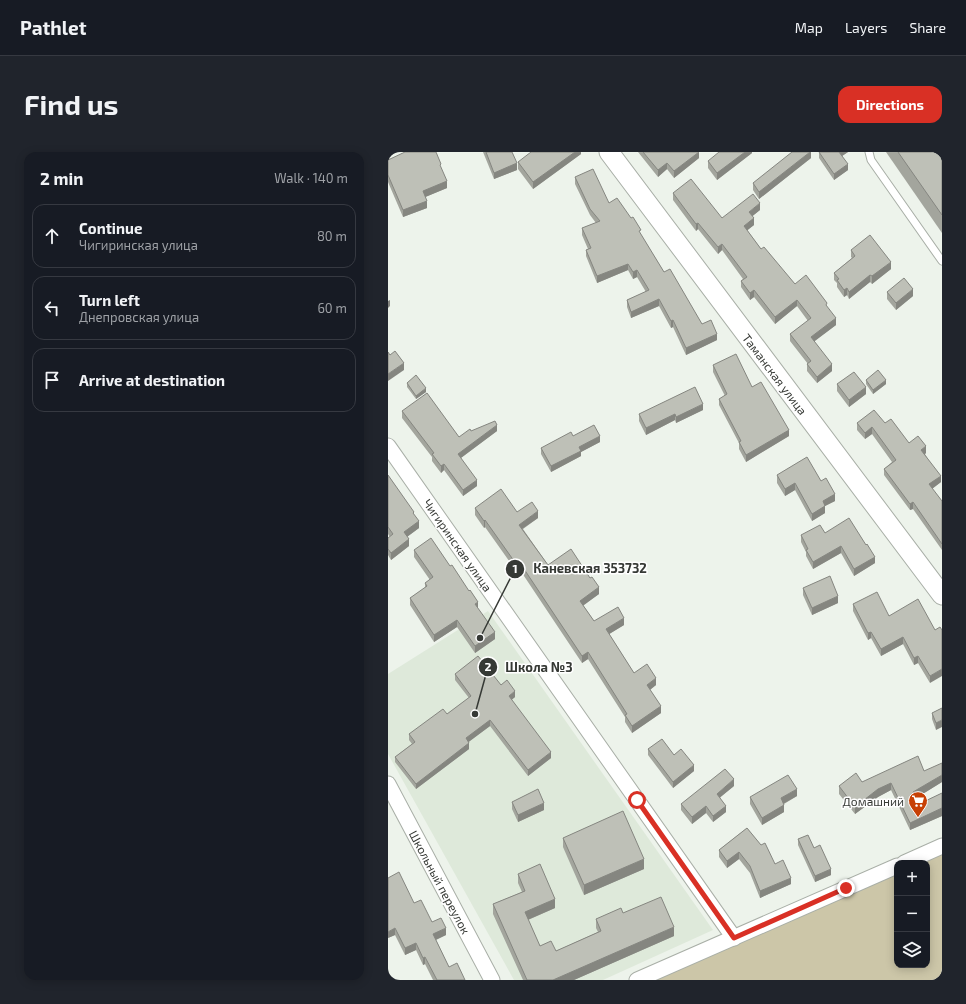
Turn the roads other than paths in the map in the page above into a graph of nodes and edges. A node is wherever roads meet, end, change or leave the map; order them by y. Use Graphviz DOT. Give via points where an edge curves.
graph roads {
  1 [pos="609,152"];
  2 [pos="869,152"];
  3 [pos="942,261"];
  4 [pos="388,446"];
  5 [pos="942,595"];
  6 [pos="388,784"];
  7 [pos="942,846"];
  8 [pos="911,860"];
  9 [pos="894,867"];
  10 [pos="734,938"];
  11 [pos="492,980"];
  12 [pos="637,980"];
  1 -- 5 [label="street, Таманская улица"];
  2 -- 3 [label="lane" via="871,160"];
  4 -- 10 [label="street, Чигиринская улица"];
  6 -- 11 [label="street, Школьный переулок"];
  7 -- 8 [label="street"];
  9 -- 10 [label="street"];
  10 -- 12 [label="street"];
}
